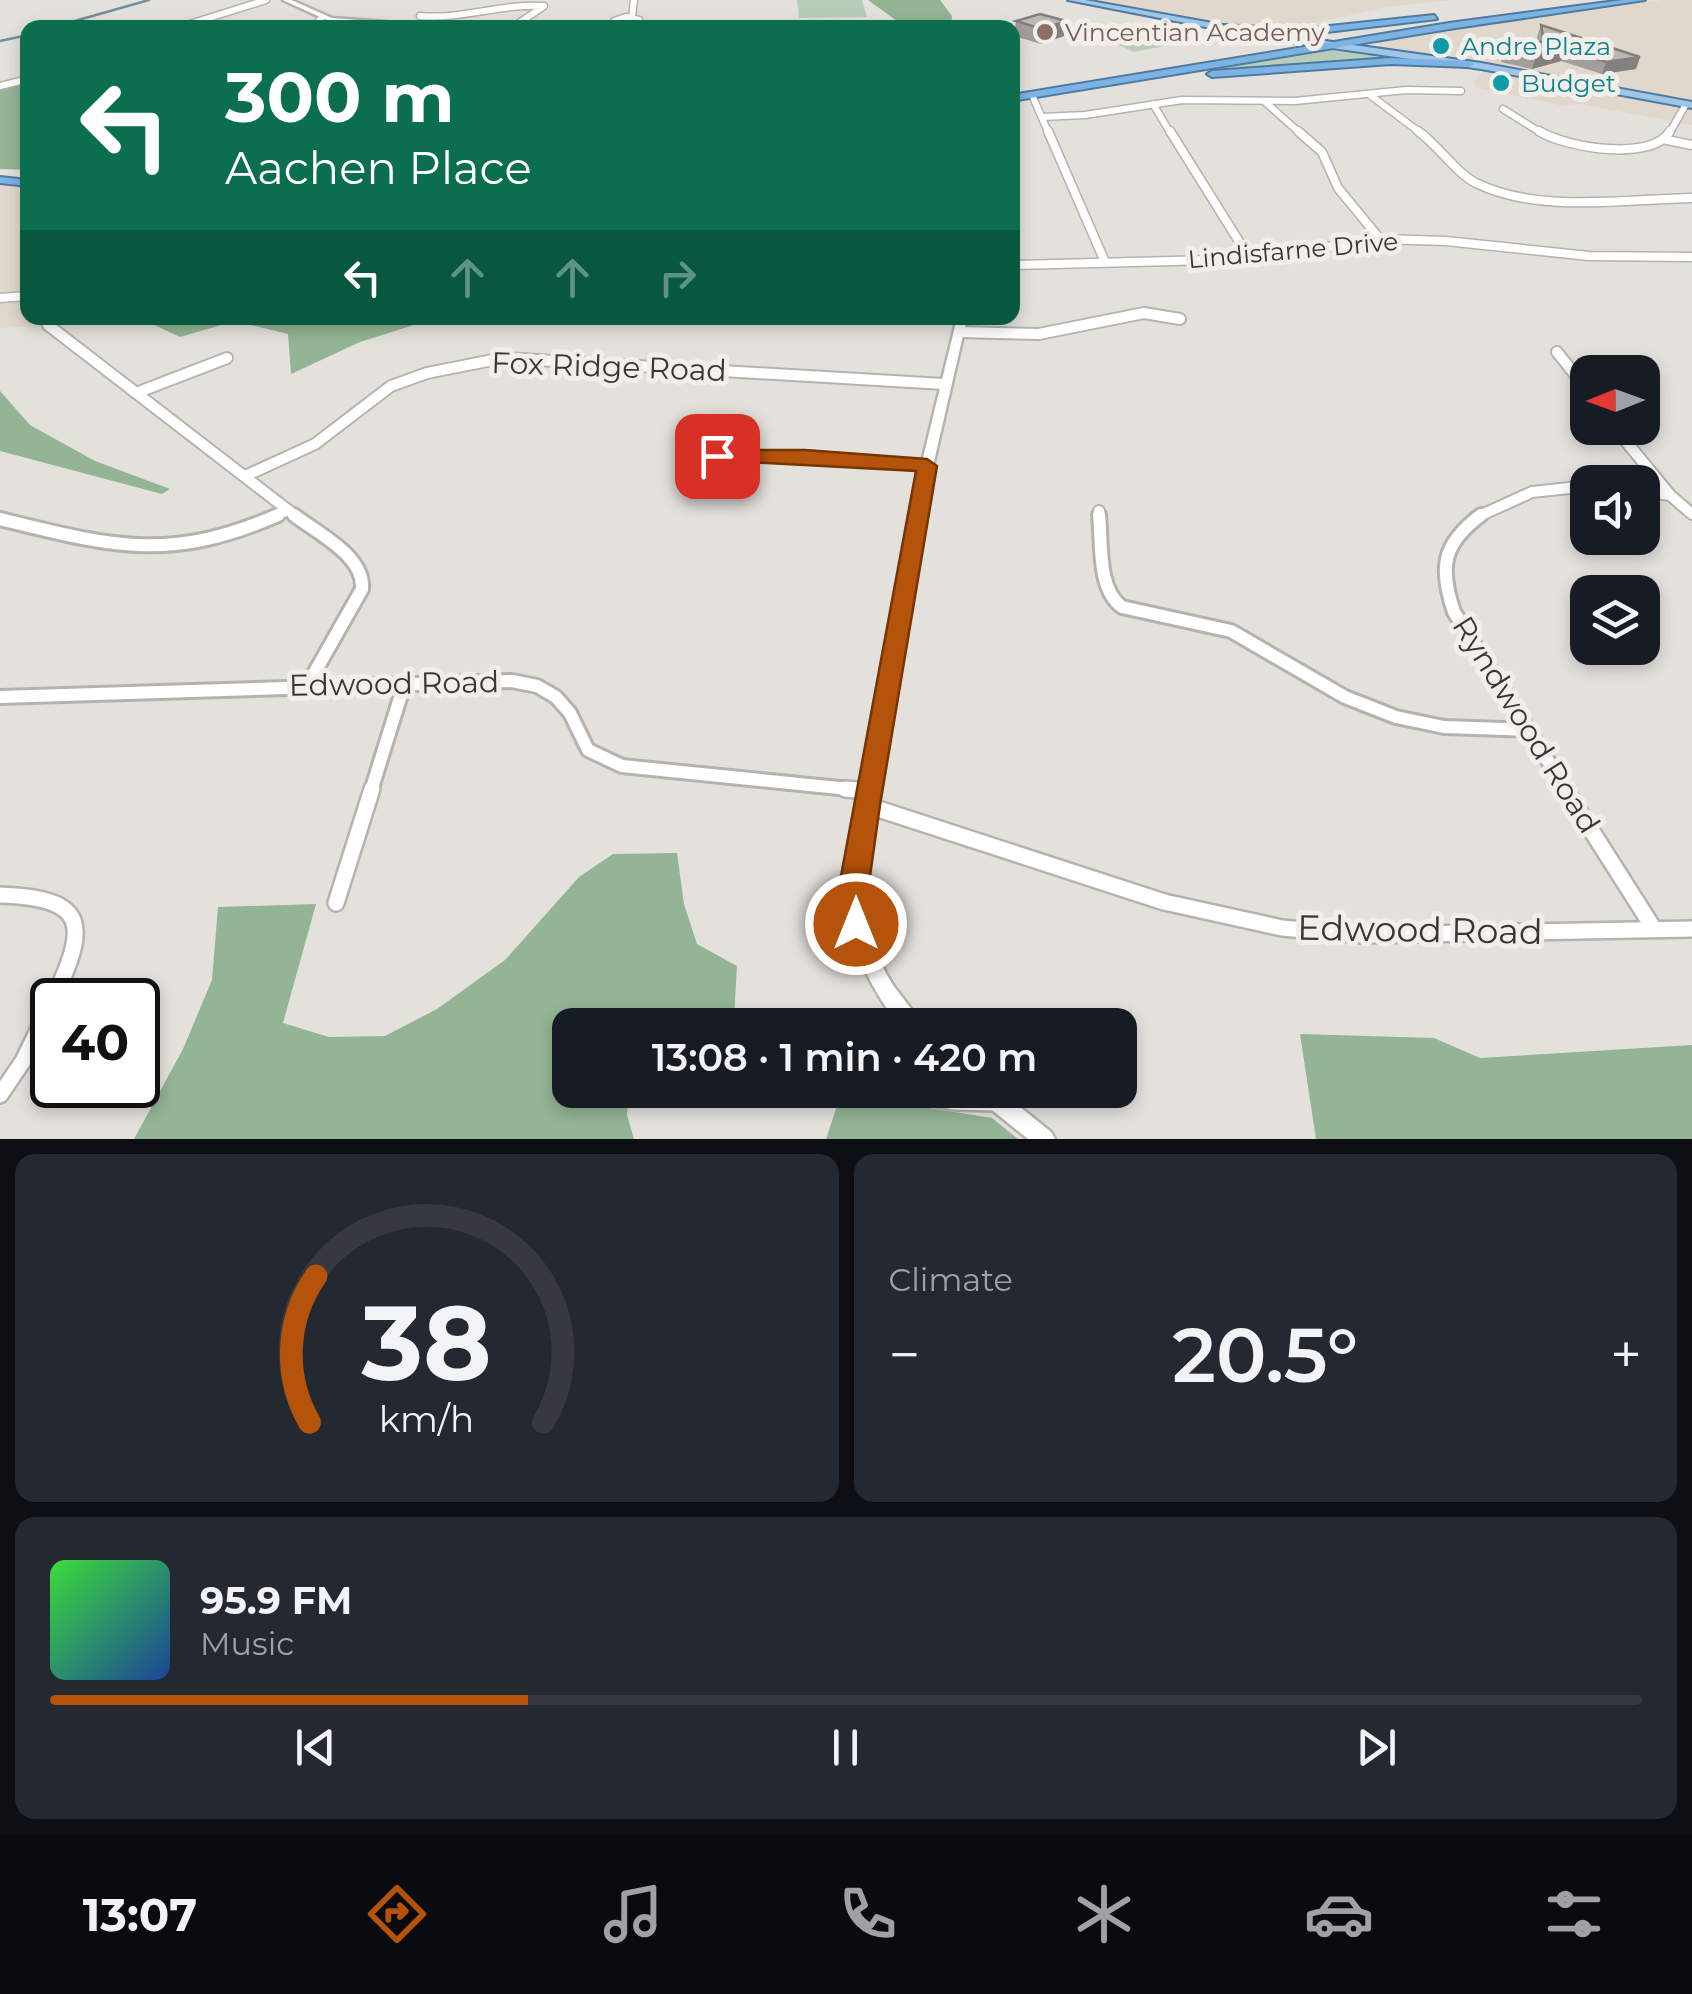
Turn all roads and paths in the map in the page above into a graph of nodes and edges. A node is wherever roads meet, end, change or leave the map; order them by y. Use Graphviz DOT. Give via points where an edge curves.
graph roads {
  1 [pos="266,0"];
  2 [pos="286,0"];
  3 [pos="1072,0"];
  4 [pos="1603,0"];
  5 [pos="1641,0"];
  6 [pos="624,2"];
  7 [pos="634,2"];
  8 [pos="1549,7"];
  9 [pos="492,9"];
  10 [pos="420,16"];
  11 [pos="322,17"];
  12 [pos="202,20"];
  13 [pos="319,20"];
  14 [pos="332,20"];
  15 [pos="361,20"];
  16 [pos="512,20"];
  17 [pos="527,20"];
  18 [pos="1221,28"];
  19 [pos="1370,39"];
  20 [pos="1318,42"];
  21 [pos="1336,44"];
  22 [pos="1389,52"];
  23 [pos="1469,64"];
  24 [pos="1154,69"];
  25 [pos="1137,78"];
  26 [pos="1461,91"];
  27 [pos="1020,92"];
  28 [pos="1020,94"];
  29 [pos="1032,95"];
  30 [pos="1370,95"];
  31 [pos="1264,101"];
  32 [pos="1153,104"];
  33 [pos="1689,105"];
  34 [pos="1503,109"];
  35 [pos="1042,117"];
  36 [pos="1666,140"];
  37 [pos="1692,145"];
  38 [pos="1692,198"];
  39 [pos="1380,239"];
  40 [pos="1692,258"];
  41 [pos="1250,259"];
  42 [pos="1105,262"];
  43 [pos="1020,264"];
  44 [pos="1180,319"];
  45 [pos="960,325"];
  46 [pos="48,326"];
  47 [pos="1557,352"];
  48 [pos="227,358"];
  49 [pos="1570,369"];
  50 [pos="944,384"];
  51 [pos="136,393"];
  52 [pos="1629,445"];
  53 [pos="738,456"];
  54 [pos="927,466"];
  55 [pos="244,476"];
  56 [pos="1570,487"];
  57 [pos="1660,494"];
  58 [pos="1670,495"];
  59 [pos="288,510"];
  60 [pos="1099,511"];
  61 [pos="1692,514"];
  62 [pos="2,521"];
  63 [pos="405,682"];
  64 [pos="307,686"];
  65 [pos="0,698"];
  66 [pos="1530,730"];
  67 [pos="868,798"];
  68 [pos="0,894"];
  69 [pos="336,904"];
  70 [pos="1654,929"];
  71 [pos="1692,930"];
  72 [pos="62,978"];
  73 [pos="900,1008"];
  74 [pos="30,1047"];
  75 [pos="0,1095"];
  76 [pos="1005,1108"];
  77 [pos="1044,1139"];
  1 -- 12 [label="street"];
  2 -- 11 [label="street"];
  3 -- 18 [label="main road"];
  4 -- 8 [label="highway"];
  5 -- 19 [label="highway"];
  6 -- 7 [label="street"];
  8 -- 18 [label="highway" via="1301,32"];
  8 -- 20 [label="highway"];
  9 -- 10 [label="street"];
  9 -- 16 [label="street"];
  9 -- 17 [label="street" via="544,6"];
  11 -- 13 [label="street"];
  11 -- 14 [label="street"];
  11 -- 15 [label="street"];
  18 -- 20 [label="main road"];
  18 -- 24 [label="highway" via="1249,46"];
  19 -- 21 [label="highway"];
  19 -- 22 [label="highway"];
  20 -- 21 [label="main road"];
  20 -- 24 [label="highway"];
  21 -- 22 [label="main road"];
  21 -- 25 [label="highway"];
  22 -- 23 [label="main road"];
  23 -- 25 [label="highway" via="1391,61"];
  23 -- 33 [label="main road"];
  24 -- 27 [label="highway"];
  25 -- 29 [label="highway"];
  26 -- 30 [label="street"];
  28 -- 29 [label="highway"];
  29 -- 35 [label="street"];
  30 -- 31 [label="street"];
  30 -- 38 [label="street" via="1466,176 1490,188 1529,197"];
  31 -- 32 [label="street"];
  31 -- 39 [label="street" via="1322,152 1340,191"];
  32 -- 35 [label="street"];
  32 -- 41 [label="street"];
  33 -- 36 [label="street"];
  34 -- 36 [label="street" via="1577,146 1648,148"];
  35 -- 42 [label="street"];
  36 -- 37 [label="street"];
  39 -- 40 [label="street, Lindisfarne Drive"];
  39 -- 41 [label="street, Lindisfarne Drive"];
  41 -- 42 [label="street, Lindisfarne Drive"];
  42 -- 43 [label="street, Lindisfarne Drive"];
  44 -- 45 [label="street" via="1147,313 1108,317 1039,334"];
  45 -- 50 [label="street"];
  46 -- 51 [label="street"];
  47 -- 49 [label="street"];
  48 -- 51 [label="street"];
  50 -- 54 [label="street"];
  50 -- 55 [label="street, Fox Ridge Road" via="503,358 401,382 316,444"];
  51 -- 55 [label="street"];
  52 -- 58 [label="street"];
  53 -- 54 [label="street"];
  54 -- 67 [label="street"];
  55 -- 59 [label="street"];
  56 -- 66 [label="street, Ryndwood Road" via="1548,488 1482,514 1453,537 1442,575 1447,598"];
  57 -- 58 [label="street"];
  58 -- 61 [label="street"];
  59 -- 62 [label="street" via="224,539 165,550"];
  59 -- 64 [label="street" via="347,554 363,578"];
  60 -- 66 [label="street" via="1109,594 1122,607 1228,630 1349,700 1403,722"];
  63 -- 64 [label="street, Edwood Road"];
  63 -- 67 [label="street, Edwood Road" via="538,686 564,704 588,750 622,766"];
  63 -- 69 [label="street"];
  64 -- 65 [label="street, Edwood Road"];
  66 -- 70 [label="street, Ryndwood Road"];
  67 -- 70 [label="street, Edwood Road" via="1164,902 1282,928 1362,936"];
  67 -- 73 [label="street" via="856,924 873,971"];
  68 -- 72 [label="street" via="54,899 72,912 77,940"];
  70 -- 71 [label="street, Edwood Road"];
  74 -- 75 [label="street"];
  76 -- 77 [label="street"];
}
